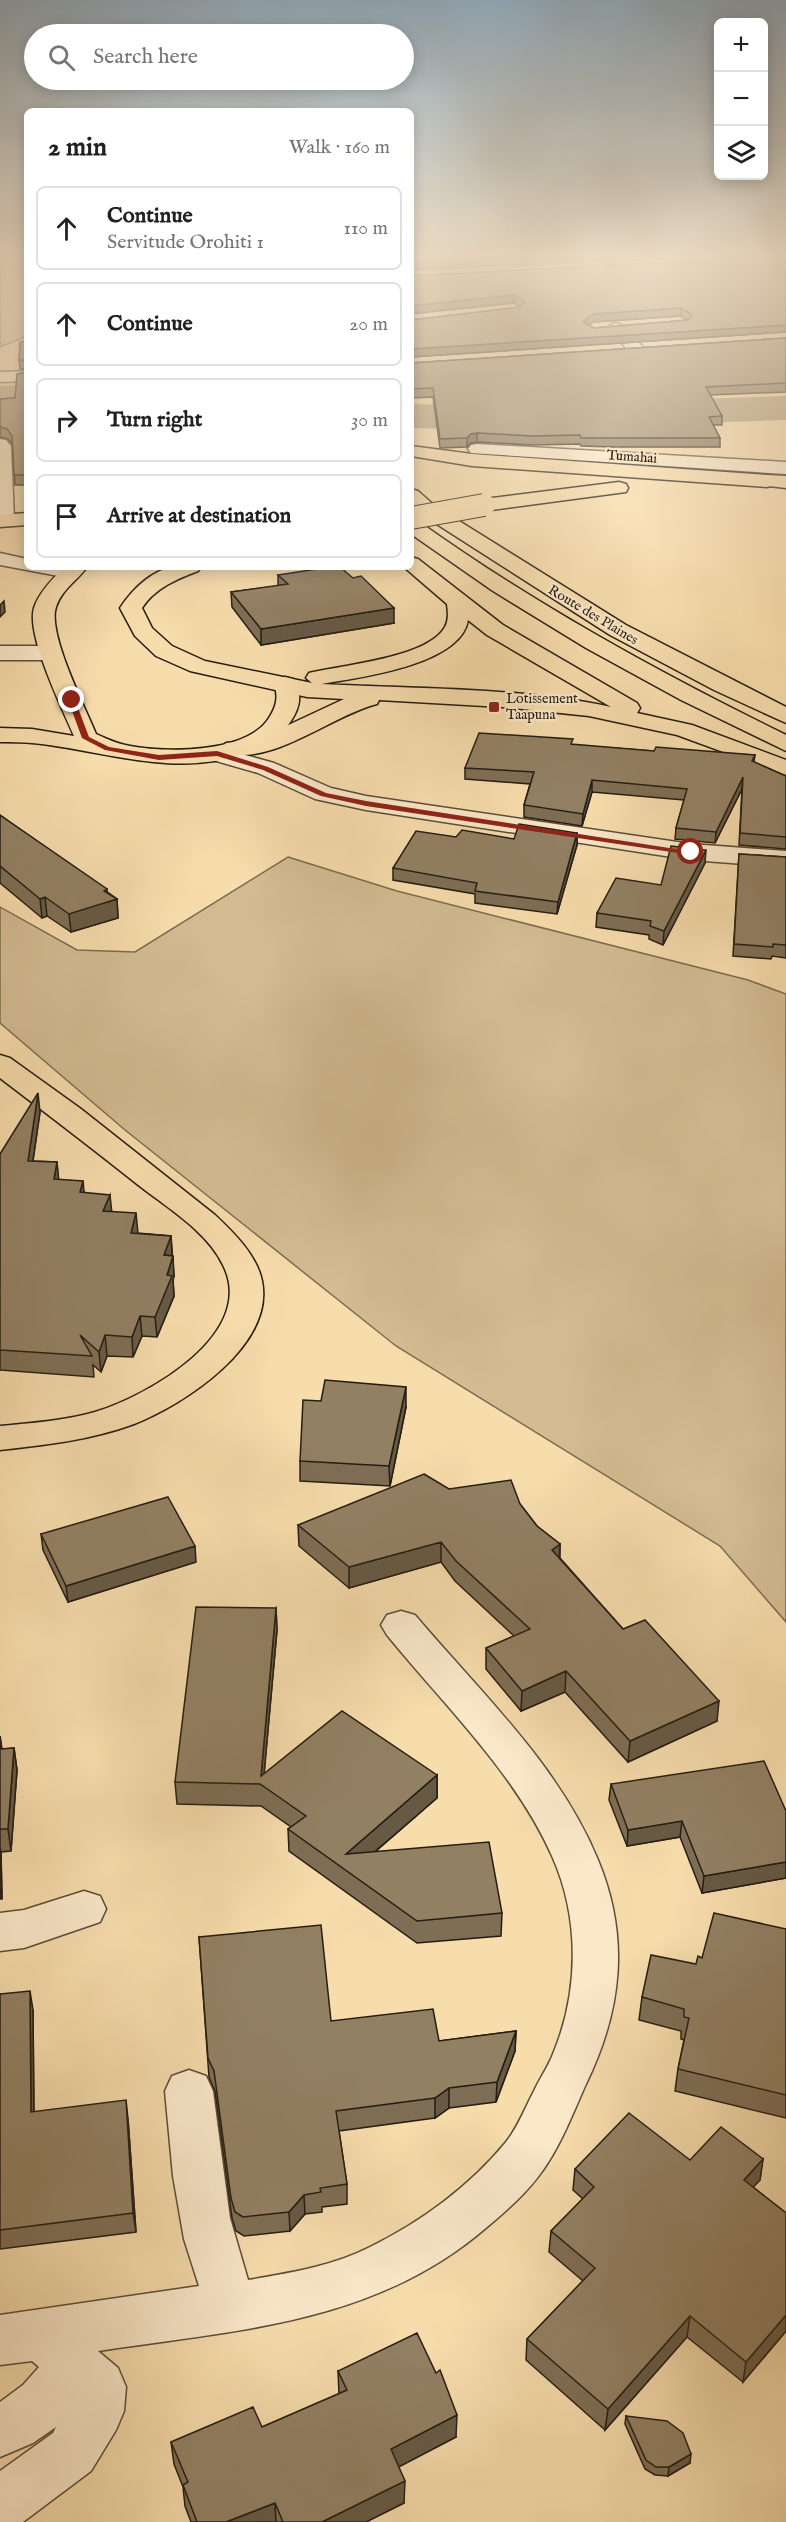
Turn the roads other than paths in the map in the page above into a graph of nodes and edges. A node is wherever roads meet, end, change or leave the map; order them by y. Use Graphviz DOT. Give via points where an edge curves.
graph roads {
  1 [pos="24,376"];
  2 [pos="0,377"];
  3 [pos="0,444"];
  4 [pos="477,449"];
  5 [pos="414,452"];
  6 [pos="519,464"];
  7 [pos="786,468"];
  8 [pos="777,481"];
  9 [pos="565,493"];
  10 [pos="414,498"];
  11 [pos="414,517"];
  12 [pos="24,519"];
  13 [pos="2,521"];
  14 [pos="414,527"];
  15 [pos="0,559"];
  16 [pos="24,564"];
  17 [pos="414,566"];
  18 [pos="73,570"];
  19 [pos="184,570"];
  20 [pos="457,602"];
  21 [pos="44,630"];
  22 [pos="0,643"];
  23 [pos="0,653"];
  24 [pos="51,653"];
  25 [pos="285,684"];
  26 [pos="398,694"];
  27 [pos="786,716"];
  28 [pos="650,722"];
  29 [pos="0,735"];
  30 [pos="786,744"];
  31 [pos="108,749"];
  32 [pos="226,751"];
  33 [pos="786,768"];
  34 [pos="786,859"];
  35 [pos="0,1064"];
  36 [pos="0,1438"];
  37 [pos="401,1625"];
  38 [pos="84,1909"];
  39 [pos="0,1932"];
  40 [pos="189,2091"];
  41 [pos="234,2307"];
  42 [pos="38,2347"];
  43 [pos="0,2430"];
  44 [pos="0,2505"];
  1 -- 2 [label="street"];
  3 -- 13 [label="street" via="5,473"];
  4 -- 7 [label="street, Tumahai"];
  5 -- 6 [label="main road"];
  6 -- 8 [label="main road"];
  6 -- 9 [label="main road" via="552,475 561,482"];
  8 -- 9 [label="main road" via="700,482"];
  9 -- 11 [label="main road, bridge"];
  10 -- 27 [label="main road, Route des Plaines" via="532,578 616,629"];
  12 -- 13 [label="main road"];
  14 -- 30 [label="main road, Route des Plaines" via="474,571 618,658"];
  15 -- 16 [label="street"];
  17 -- 20 [label="main road"];
  18 -- 21 [label="main road" via="59,583 45,607"];
  19 -- 25 [label="main road" via="160,580 136,599 131,608 142,631 164,651 198,666"];
  20 -- 25 [label="main road" via="457,626 432,650 387,665"];
  20 -- 28 [label="main road" via="495,630"];
  21 -- 22 [label="street"];
  21 -- 24 [label="main road"];
  23 -- 24 [label="street"];
  24 -- 31 [label="main road" via="86,738"];
  25 -- 26 [label="main road" via="307,690"];
  25 -- 32 [label="main road" via="290,693 277,728 260,739"];
  26 -- 28 [label="main road" via="550,704"];
  26 -- 32 [label="main road" via="340,706 260,746"];
  28 -- 33 [label="main road" via="712,739"];
  29 -- 31 [label="main road" via="32,736"];
  31 -- 32 [label="main road" via="159,758"];
  32 -- 34 [label="street" via="324,795 691,852"];
  35 -- 36 [label="main road" via="200,1219 241,1266 247,1289 244,1314 227,1345 202,1369 171,1390 93,1425"];
  37 -- 41 [label="street" via="548,1804 576,1858 595,1926 597,1954 590,2015 574,2063 525,2156 442,2234 389,2264 334,2286"];
  38 -- 39 [label="street" via="24,1929"];
  40 -- 41 [label="street" via="197,2174 208,2229 215,2260"];
  41 -- 42 [label="street"];
  42 -- 43 [label="street" via="49,2399 25,2420"];
  42 -- 44 [label="street" via="99,2387 97,2411 72,2452"];
}
